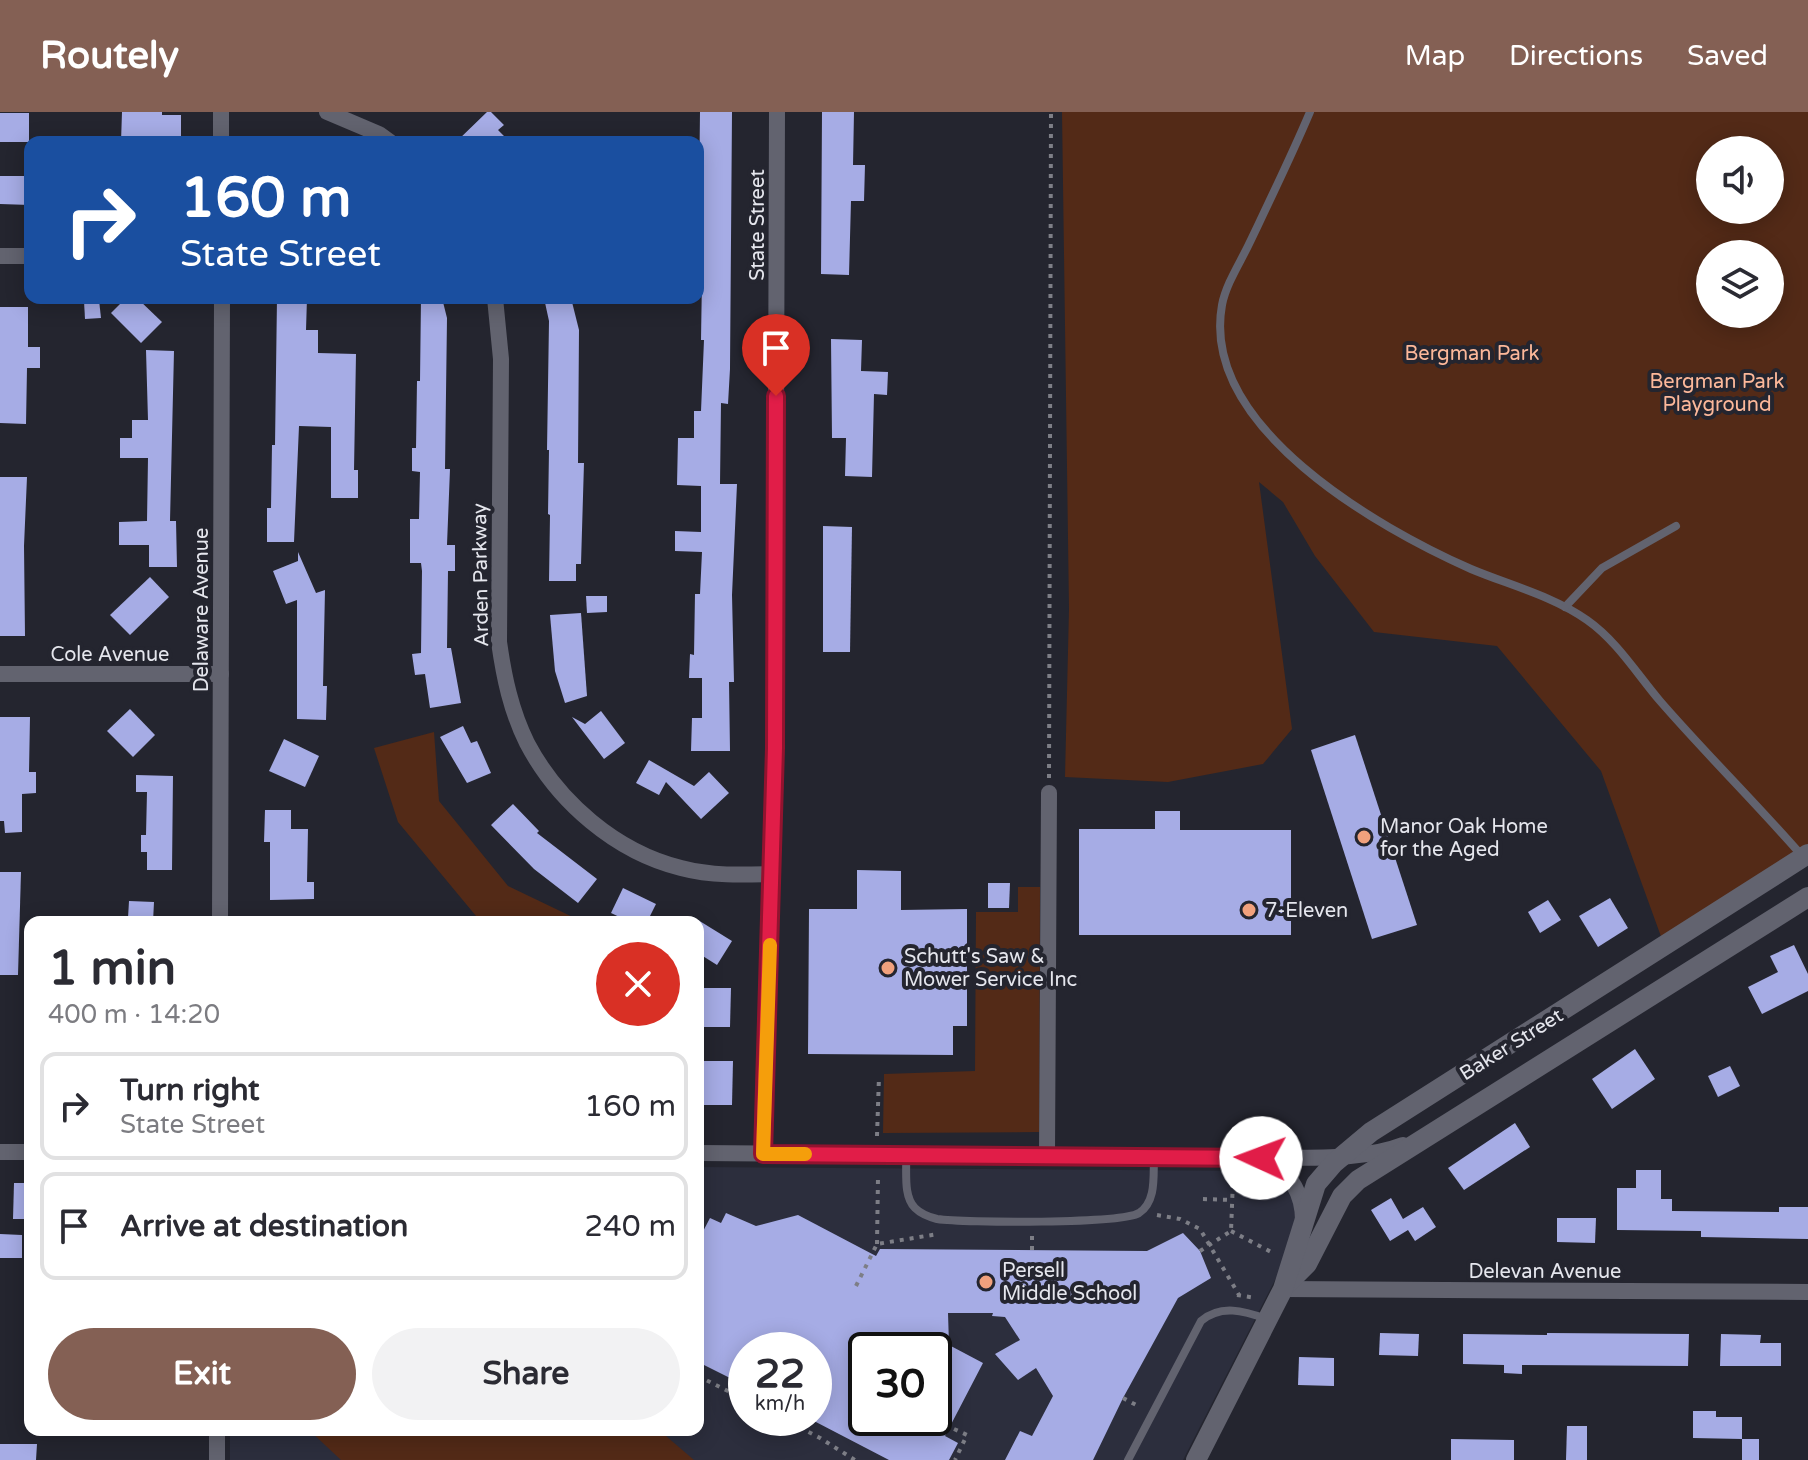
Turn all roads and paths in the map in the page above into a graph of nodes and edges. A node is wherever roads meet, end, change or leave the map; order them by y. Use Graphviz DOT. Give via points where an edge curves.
graph roads {
  1 [pos="221,112"];
  2 [pos="327,112"];
  3 [pos="777,112"];
  4 [pos="1051,112"];
  5 [pos="1310,112"];
  6 [pos="221,136"];
  7 [pos="382,136"];
  8 [pos="0,256"];
  9 [pos="24,256"];
  10 [pos="222,304"];
  11 [pos="496,304"];
  12 [pos="1676,526"];
  13 [pos="1565,607"];
  14 [pos="0,674"];
  15 [pos="221,674"];
  16 [pos="1049,793"];
  17 [pos="1806,858"];
  18 [pos="773,874"];
  19 [pos="1808,897"];
  20 [pos="220,916"];
  21 [pos="879,1076"];
  22 [pos="1426,1137"];
  23 [pos="0,1152"];
  24 [pos="24,1152"];
  25 [pos="704,1153"];
  26 [pos="763,1154"];
  27 [pos="876,1154"];
  28 [pos="906,1154"];
  29 [pos="1047,1155"];
  30 [pos="1343,1155"];
  31 [pos="1154,1156"];
  32 [pos="1269,1158"];
  33 [pos="878,1177"];
  34 [pos="1233,1180"];
  35 [pos="1203,1199"];
  36 [pos="1232,1200"];
  37 [pos="1157,1215"];
  38 [pos="1303,1225"];
  39 [pos="1231,1231"];
  40 [pos="1032,1234"];
  41 [pos="877,1244"];
  42 [pos="1209,1244"];
  43 [pos="1032,1250"];
  44 [pos="1200,1251"];
  45 [pos="1279,1255"];
  46 [pos="1283,1289"];
  47 [pos="1808,1292"];
  48 [pos="1256,1298"];
  49 [pos="1267,1319"];
  50 [pos="704,1379"];
  51 [pos="728,1391"];
  52 [pos="1123,1398"];
  53 [pos="1138,1406"];
  54 [pos="954,1429"];
  55 [pos="217,1436"];
  56 [pos="816,1436"];
  57 [pos="217,1460"];
  58 [pos="855,1460"];
  59 [pos="955,1460"];
  60 [pos="1128,1460"];
  61 [pos="1196,1460"];
  1 -- 6 [label="street"];
  2 -- 7 [label="street"];
  3 -- 18 [label="street, State Street"];
  4 -- 16 [label="path"];
  5 -- 13 [label="lane" via="1223,302 1222,353 1229,374 1264,427 1330,490 1428,548"];
  8 -- 9 [label="street"];
  10 -- 15 [label="street, Delaware Avenue"];
  11 -- 18 [label="street, Arden Parkway" via="501,359 499,642 506,684 528,744 551,780 607,835 681,868 723,875"];
  12 -- 13 [label="lane" via="1602,568"];
  13 -- 17 [label="lane" via="1606,635"];
  14 -- 15 [label="street, Cole Avenue"];
  15 -- 20 [label="street, Delaware Avenue"];
  16 -- 29 [label="street"];
  17 -- 30 [label="street, Baker Street" via="1382,1125"];
  18 -- 26 [label="street, State Street"];
  19 -- 22 [label="street, Baker Street"];
  21 -- 27 [label="path"];
  22 -- 30 [label="street" via="1387,1152"];
  22 -- 46 [label="street, Baker Street" via="1342,1196 1307,1264"];
  23 -- 24 [label="street"];
  25 -- 26 [label="street"];
  26 -- 27 [label="street"];
  27 -- 28 [label="street"];
  28 -- 29 [label="street"];
  28 -- 31 [label="lane" via="913,1206 926,1216 953,1220 1129,1217 1139,1213 1152,1195"];
  29 -- 31 [label="street"];
  30 -- 32 [label="street"];
  30 -- 38 [label="street, Baker Street" via="1316,1184"];
  31 -- 32 [label="street"];
  32 -- 38 [label="street" via="1294,1184"];
  33 -- 41 [label="path"];
  34 -- 36 [label="path"];
  35 -- 36 [label="path"];
  36 -- 39 [label="path"];
  37 -- 42 [label="path" via="1200,1229"];
  38 -- 46 [label="street, Baker Street"];
  39 -- 42 [label="path"];
  39 -- 45 [label="path"];
  40 -- 43 [label="path"];
  42 -- 44 [label="path"];
  42 -- 48 [label="path" via="1239,1295"];
  46 -- 47 [label="street, Delevan Avenue"];
  46 -- 49 [label="street, Baker Street"];
  49 -- 60 [label="lane" via="1229,1310 1201,1321"];
  49 -- 61 [label="street, Baker Street"];
  50 -- 51 [label="path"];
  52 -- 53 [label="path"];
  54 -- 59 [label="path" via="967,1435"];
  55 -- 57 [label="street"];
  56 -- 58 [label="path"];
}
